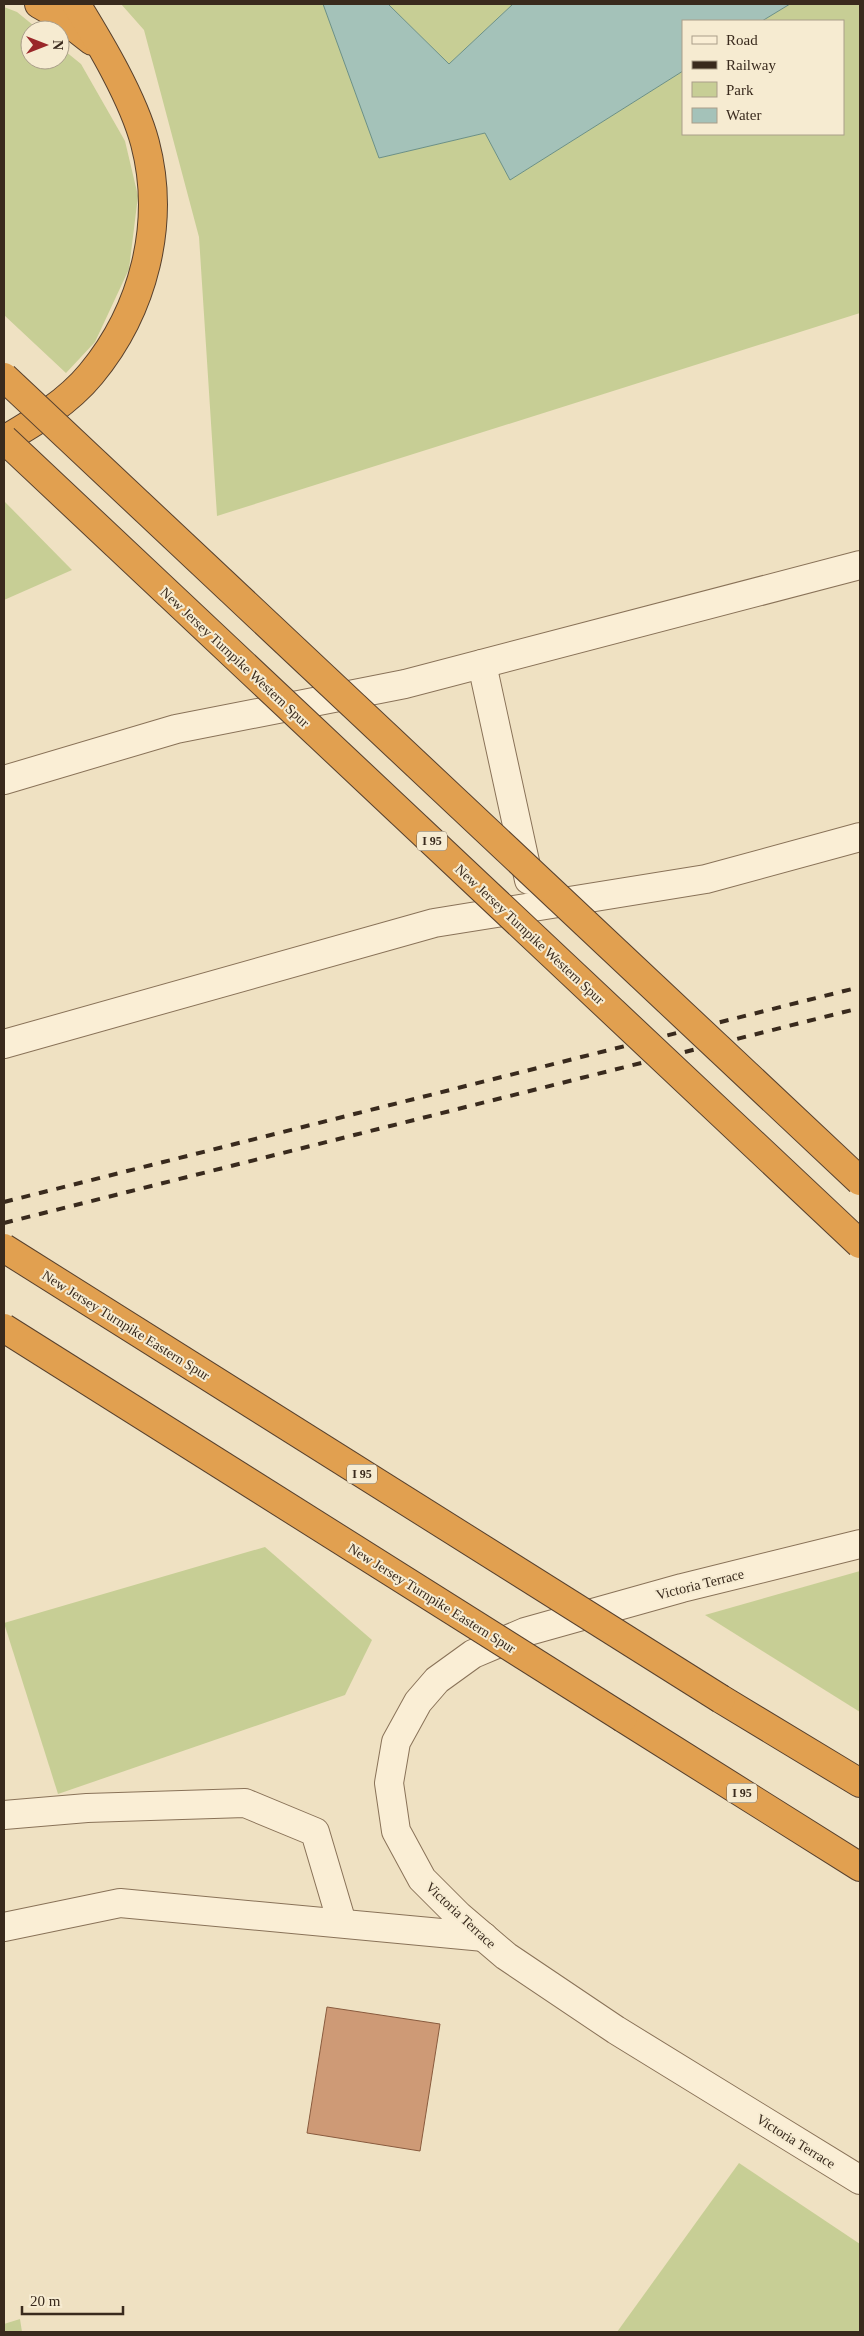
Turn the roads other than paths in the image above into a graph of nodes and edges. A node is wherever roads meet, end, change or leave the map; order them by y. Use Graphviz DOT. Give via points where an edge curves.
graph roads {
  1 [pos="39,4"];
  2 [pos="76,4"];
  3 [pos="102,50"];
  4 [pos="4,377"];
  5 [pos="4,440"];
  6 [pos="860,564"];
  7 [pos="482,664"];
  8 [pos="4,780"];
  9 [pos="860,837"];
  10 [pos="535,906"];
  11 [pos="4,1044"];
  12 [pos="860,1181"];
  13 [pos="860,1244"];
  14 [pos="4,1248"];
  15 [pos="4,1328"];
  16 [pos="860,1544"];
  17 [pos="860,1783"];
  18 [pos="4,1815"];
  19 [pos="860,1867"];
  20 [pos="342,1923"];
  21 [pos="4,1926"];
  22 [pos="484,1937"];
  23 [pos="860,2180"];
  1 -- 3 [label="highway"];
  2 -- 3 [label="highway"];
  3 -- 5 [label="highway" via="130,104 145,143 153,207 152,236 145,268 126,322 91,374 52,408"];
  4 -- 12 [label="highway, bridge"];
  5 -- 13 [label="highway, New Jersey Turnpike Western Spur / I 95, bridge"];
  6 -- 7 [label="street"];
  7 -- 8 [label="street" via="405,684 176,729"];
  7 -- 10 [label="street"];
  9 -- 10 [label="street" via="706,879"];
  10 -- 11 [label="street" via="434,923"];
  14 -- 17 [label="highway, New Jersey Turnpike Eastern Spur / I 95, bridge"];
  15 -- 19 [label="highway, New Jersey Turnpike Eastern Spur / I 95, bridge"];
  16 -- 22 [label="street, Victoria Terrace" via="682,1588 525,1632 473,1654 437,1680 418,1702 396,1742 389,1783 396,1831 422,1879"];
  18 -- 20 [label="street" via="87,1808 245,1803 315,1832"];
  20 -- 21 [label="street" via="120,1903"];
  20 -- 22 [label="street"];
  22 -- 23 [label="street, Victoria Terrace" via="506,1956 616,2030"];
}
